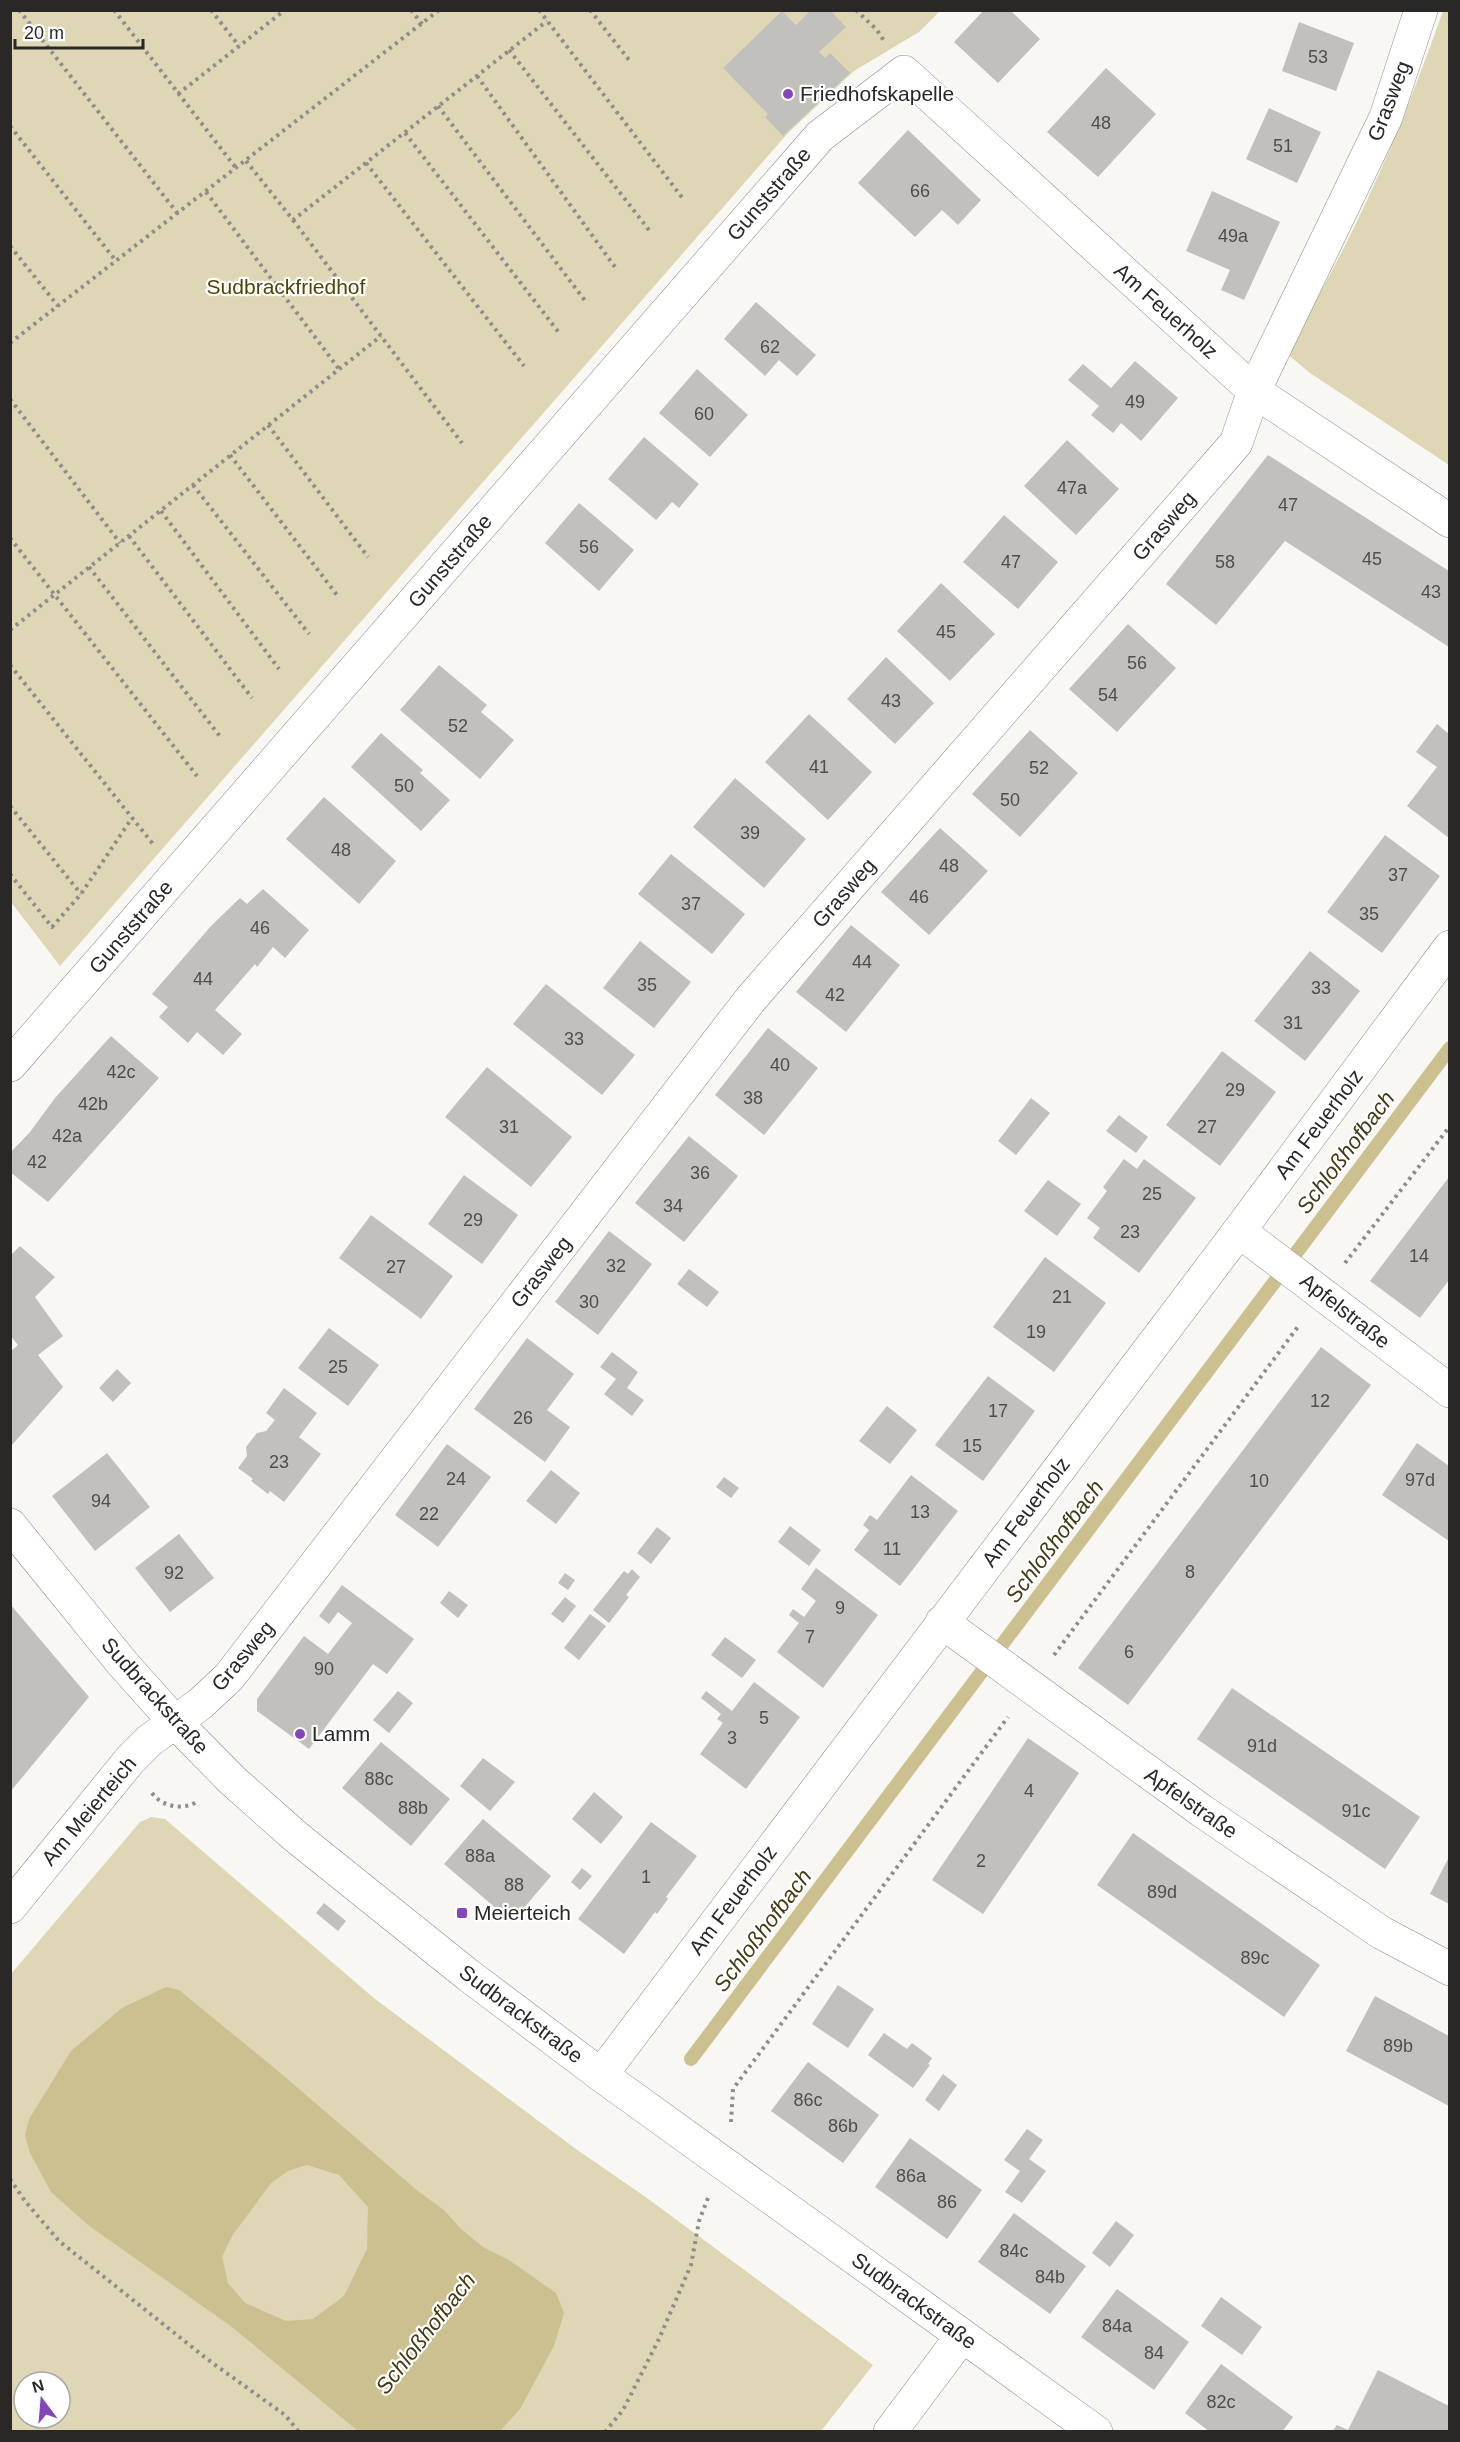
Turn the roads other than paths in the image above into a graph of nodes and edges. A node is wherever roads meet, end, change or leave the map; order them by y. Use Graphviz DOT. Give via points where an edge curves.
graph roads {
  1 [pos="1421,10"];
  2 [pos="904,72"];
  3 [pos="1254,392"];
  4 [pos="1449,522"];
  5 [pos="1449,947"];
  6 [pos="10,1065"];
  7 [pos="1239,1231"];
  8 [pos="1449,1391"];
  9 [pos="10,1525"];
  10 [pos="942,1622"];
  11 [pos="174,1721"];
  12 [pos="10,1907"];
  13 [pos="1449,1969"];
  14 [pos="601,2075"];
  15 [pos="962,2336"];
  16 [pos="890,2432"];
  17 [pos="1096,2432"];
  1 -- 3 [label="street, Grasweg" via="1386,117"];
  2 -- 3 [label="street, Am Feuerholz"];
  2 -- 6 [label="street, Gunststraße" via="820,136"];
  3 -- 4 [label="street, Am Feuerholz"];
  3 -- 11 [label="street, Grasweg" via="1236,443 750,1000 229,1677"];
  5 -- 7 [label="street, Am Feuerholz"];
  7 -- 8 [label="street, Apfelstraße"];
  7 -- 10 [label="street, Am Feuerholz"];
  9 -- 11 [label="street, Sudbrackstraße"];
  10 -- 13 [label="street, Apfelstraße" via="1202,1811 1382,1933"];
  10 -- 14 [label="street, Am Feuerholz"];
  11 -- 12 [label="street, Am Meierteich" via="130,1760"];
  11 -- 14 [label="street, Sudbrackstraße" via="232,1780 329,1864"];
  14 -- 15 [label="street, Sudbrackstraße"];
  15 -- 16 [label="street"];
  15 -- 17 [label="street, Sudbrackstraße"];
}
